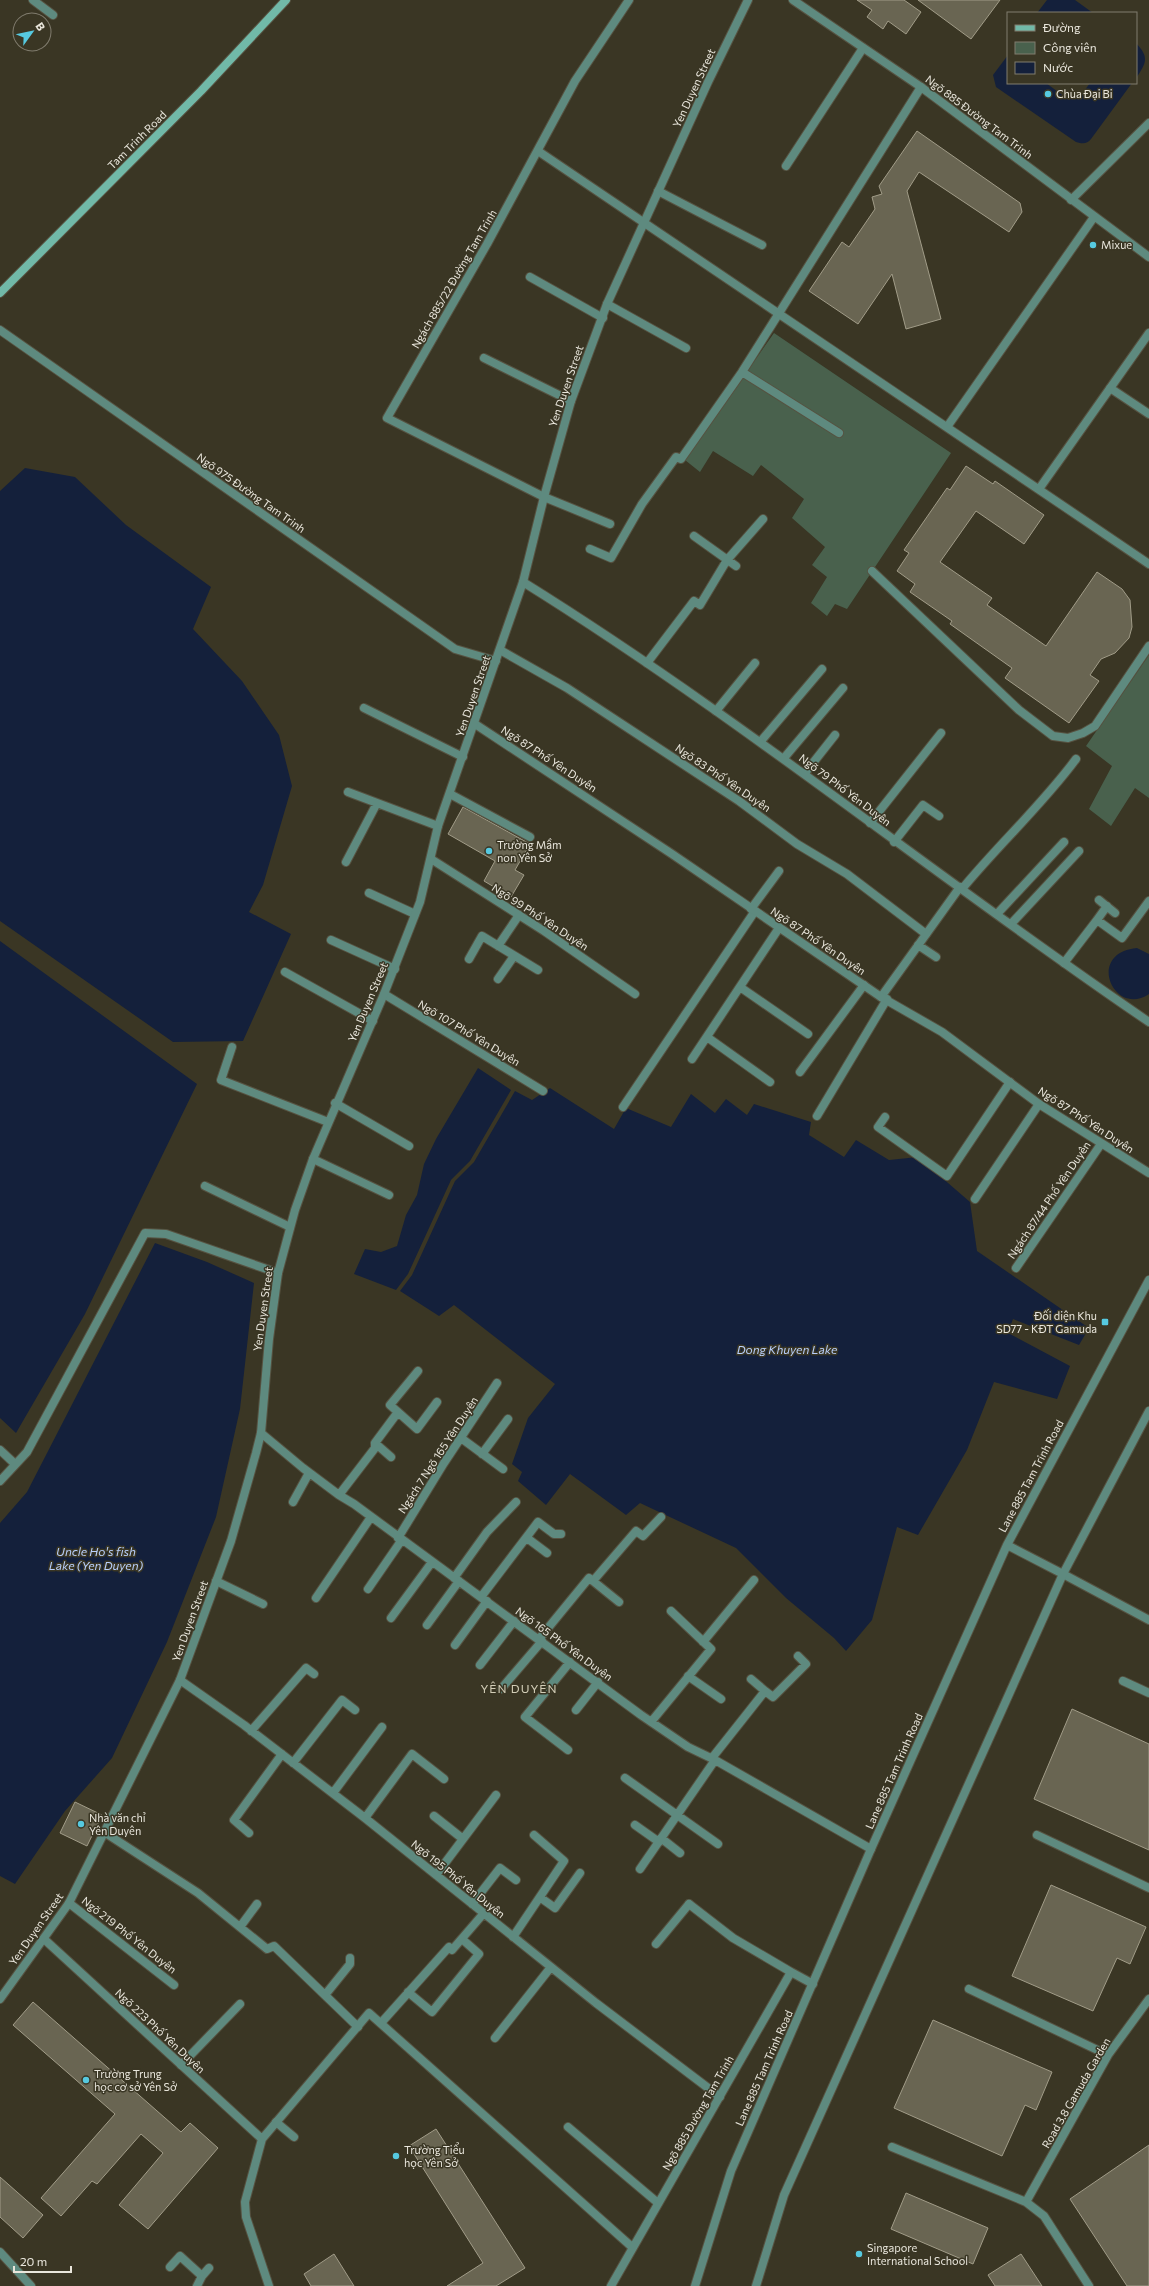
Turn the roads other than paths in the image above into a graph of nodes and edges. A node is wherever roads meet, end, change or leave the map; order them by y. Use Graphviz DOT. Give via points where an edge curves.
graph roads {
  1 [pos="33,0"];
  2 [pos="286,0"];
  3 [pos="629,0"];
  4 [pos="748,0"];
  5 [pos="793,0"];
  6 [pos="48,12"];
  7 [pos="863,48"];
  8 [pos="921,87"];
  9 [pos="1149,123"];
  10 [pos="538,151"];
  11 [pos="786,166"];
  12 [pos="658,191"];
  13 [pos="1071,200"];
  14 [pos="1094,217"];
  15 [pos="643,223"];
  16 [pos="762,245"];
  17 [pos="1149,257"];
  18 [pos="530,277"];
  19 [pos="0,293"];
  20 [pos="607,304"];
  21 [pos="779,314"];
  22 [pos="603,318"];
  23 [pos="0,330"];
  24 [pos="1149,333"];
  25 [pos="686,348"];
  26 [pos="484,358"];
  27 [pos="742,372"];
  28 [pos="1110,388"];
  29 [pos="571,401"];
  30 [pos="1149,414"];
  31 [pos="947,427"];
  32 [pos="839,433"];
  33 [pos="1039,490"];
  34 [pos="544,497"];
  35 [pos="762,519"];
  36 [pos="610,524"];
  37 [pos="694,536"];
  38 [pos="590,549"];
  39 [pos="726,560"];
  40 [pos="1149,564"];
  41 [pos="736,566"];
  42 [pos="872,571"];
  43 [pos="523,582"];
  44 [pos="1149,646"];
  45 [pos="500,650"];
  46 [pos="496,661"];
  47 [pos="646,663"];
  48 [pos="755,663"];
  49 [pos="822,669"];
  50 [pos="843,688"];
  51 [pos="364,708"];
  52 [pos="716,710"];
  53 [pos="475,724"];
  54 [pos="941,733"];
  55 [pos="835,735"];
  56 [pos="761,741"];
  57 [pos="463,757"];
  58 [pos="784,758"];
  59 [pos="1076,758"];
  60 [pos="805,773"];
  61 [pos="348,792"];
  62 [pos="450,794"];
  63 [pos="377,803"];
  64 [pos="939,816"];
  65 [pos="870,823"];
  66 [pos="438,826"];
  67 [pos="530,836"];
  68 [pos="894,842"];
  69 [pos="1064,842"];
  70 [pos="1079,851"];
  71 [pos="431,859"];
  72 [pos="346,862"];
  73 [pos="779,871"];
  74 [pos="961,888"];
  75 [pos="369,893"];
  76 [pos="1099,900"];
  77 [pos="1149,901"];
  78 [pos="1107,906"];
  79 [pos="753,910"];
  80 [pos="1115,913"];
  81 [pos="415,914"];
  82 [pos="997,914"];
  83 [pos="519,915"];
  84 [pos="1097,920"];
  85 [pos="1011,924"];
  86 [pos="780,928"];
  87 [pos="926,934"];
  88 [pos="331,940"];
  89 [pos="918,945"];
  90 [pos="498,946"];
  91 [pos="514,956"];
  92 [pos="936,957"];
  93 [pos="469,959"];
  94 [pos="1064,963"];
  95 [pos="395,969"];
  96 [pos="538,970"];
  97 [pos="284,972"];
  98 [pos="498,979"];
  99 [pos="864,985"];
  100 [pos="740,987"];
  101 [pos="384,994"];
  102 [pos="635,994"];
  103 [pos="884,998"];
  104 [pos="373,1021"];
  105 [pos="1149,1022"];
  106 [pos="808,1034"];
  107 [pos="707,1037"];
  108 [pos="232,1047"];
  109 [pos="692,1058"];
  110 [pos="800,1072"];
  111 [pos="770,1082"];
  112 [pos="1010,1082"];
  113 [pos="543,1091"];
  114 [pos="335,1103"];
  115 [pos="1039,1104"];
  116 [pos="623,1107"];
  117 [pos="817,1116"];
  118 [pos="885,1117"];
  119 [pos="328,1122"];
  120 [pos="1101,1144"];
  121 [pos="409,1146"];
  122 [pos="313,1159"];
  123 [pos="1149,1173"];
  124 [pos="205,1186"];
  125 [pos="389,1195"];
  126 [pos="975,1199"];
  127 [pos="290,1227"];
  128 [pos="1016,1268"];
  129 [pos="278,1272"];
  130 [pos="1149,1280"];
  131 [pos="418,1371"];
  132 [pos="497,1383"];
  133 [pos="437,1402"];
  134 [pos="1149,1411"];
  135 [pos="398,1412"];
  136 [pos="508,1419"];
  137 [pos="261,1433"];
  138 [pos="461,1438"];
  139 [pos="375,1443"];
  140 [pos="0,1450"];
  141 [pos="482,1454"];
  142 [pos="391,1456"];
  143 [pos="15,1464"];
  144 [pos="503,1469"];
  145 [pos="309,1473"];
  146 [pos="0,1481"];
  147 [pos="339,1495"];
  148 [pos="293,1502"];
  149 [pos="516,1502"];
  150 [pos="371,1517"];
  151 [pos="661,1517"];
  152 [pos="561,1534"];
  153 [pos="526,1538"];
  154 [pos="400,1540"];
  155 [pos="1007,1545"];
  156 [pos="547,1553"];
  157 [pos="432,1562"];
  158 [pos="1063,1574"];
  159 [pos="456,1579"];
  160 [pos="754,1580"];
  161 [pos="216,1581"];
  162 [pos="593,1581"];
  163 [pos="368,1589"];
  164 [pos="316,1598"];
  165 [pos="484,1599"];
  166 [pos="619,1602"];
  167 [pos="263,1604"];
  168 [pos="671,1611"];
  169 [pos="391,1618"];
  170 [pos="1149,1620"];
  171 [pos="514,1621"];
  172 [pos="427,1625"];
  173 [pos="541,1640"];
  174 [pos="703,1642"];
  175 [pos="455,1645"];
  176 [pos="798,1656"];
  177 [pos="570,1662"];
  178 [pos="480,1665"];
  179 [pos="314,1674"];
  180 [pos="688,1676"];
  181 [pos="751,1679"];
  182 [pos="180,1680"];
  183 [pos="1123,1681"];
  184 [pos="598,1682"];
  185 [pos="501,1689"];
  186 [pos="765,1691"];
  187 [pos="1149,1694"];
  188 [pos="721,1699"];
  189 [pos="355,1710"];
  190 [pos="576,1710"];
  191 [pos="651,1722"];
  192 [pos="382,1726"];
  193 [pos="251,1731"];
  194 [pos="568,1750"];
  195 [pos="282,1754"];
  196 [pos="714,1759"];
  197 [pos="294,1763"];
  198 [pos="625,1778"];
  199 [pos="444,1779"];
  200 [pos="333,1793"];
  201 [pos="496,1795"];
  202 [pos="677,1815"];
  203 [pos="434,1816"];
  204 [pos="365,1818"];
  205 [pos="635,1825"];
  206 [pos="104,1832"];
  207 [pos="249,1833"];
  208 [pos="534,1835"];
  209 [pos="1036,1835"];
  210 [pos="463,1839"];
  211 [pos="660,1840"];
  212 [pos="718,1844"];
  213 [pos="871,1849"];
  214 [pos="680,1853"];
  215 [pos="640,1869"];
  216 [pos="580,1873"];
  217 [pos="436,1875"];
  218 [pos="516,1880"];
  219 [pos="1149,1888"];
  220 [pos="541,1898"];
  221 [pos="69,1903"];
  222 [pos="256,1904"];
  223 [pos="472,1904"];
  224 [pos="484,1914"];
  225 [pos="240,1927"];
  226 [pos="513,1937"];
  227 [pos="44,1939"];
  228 [pos="462,1939"];
  229 [pos="656,1944"];
  230 [pos="350,1958"];
  231 [pos="551,1967"];
  232 [pos="791,1972"];
  233 [pos="812,1984"];
  234 [pos="174,1985"];
  235 [pos="969,1989"];
  236 [pos="408,1992"];
  237 [pos="325,1995"];
  238 [pos="0,1999"];
  239 [pos="1149,1999"];
  240 [pos="240,2004"];
  241 [pos="381,2023"];
  242 [pos="358,2026"];
  243 [pos="496,2038"];
  244 [pos="1108,2055"];
  245 [pos="181,2065"];
  246 [pos="720,2097"];
  247 [pos="276,2122"];
  248 [pos="568,2127"];
  249 [pos="294,2137"];
  250 [pos="262,2139"];
  251 [pos="892,2147"];
  252 [pos="1026,2202"];
  253 [pos="658,2203"];
  254 [pos="632,2247"];
  255 [pos="0,2252"];
  256 [pos="170,2267"];
  257 [pos="208,2268"];
  258 [pos="202,2276"];
  259 [pos="31,2286"];
  260 [pos="197,2286"];
  261 [pos="269,2286"];
  262 [pos="610,2286"];
  263 [pos="695,2286"];
  264 [pos="756,2286"];
  265 [pos="1090,2286"];
  1 -- 6 [label="street"];
  2 -- 19 [label="main road, Tam Trinh Road" via="201,91"];
  3 -- 10 [label="street, Ngách 885/22 Đường Tam Trinh" via="575,81"];
  4 -- 12 [label="street, Yen Duyen Street"];
  5 -- 7 [label="street, Ngõ 885 Đường Tam Trinh"];
  7 -- 8 [label="street, Ngõ 885 Đường Tam Trinh"];
  7 -- 11 [label="street"];
  8 -- 13 [label="street, Ngõ 885 Đường Tam Trinh"];
  8 -- 21 [label="street"];
  9 -- 13 [label="street"];
  10 -- 15 [label="street"];
  10 -- 34 [label="street, Ngách 885/22 Đường Tam Trinh" via="488,244 387,418"];
  12 -- 15 [label="street, Yen Duyen Street"];
  12 -- 16 [label="street"];
  13 -- 14 [label="street, Ngõ 885 Đường Tam Trinh"];
  14 -- 17 [label="street, Ngõ 885 Đường Tam Trinh"];
  14 -- 31 [label="street"];
  15 -- 20 [label="street, Yen Duyen Street"];
  15 -- 21 [label="street"];
  18 -- 22 [label="street"];
  20 -- 22 [label="street, Yen Duyen Street"];
  20 -- 25 [label="street"];
  21 -- 27 [label="street"];
  21 -- 31 [label="street"];
  22 -- 29 [label="street, Yen Duyen Street"];
  23 -- 46 [label="street, Ngõ 975 Đường Tam Trinh" via="455,649"];
  24 -- 28 [label="street"];
  26 -- 29 [label="street"];
  27 -- 32 [label="street"];
  27 -- 38 [label="street" via="681,459 676,457 642,504 611,558"];
  28 -- 30 [label="street"];
  28 -- 33 [label="street"];
  29 -- 34 [label="street, Yen Duyen Street"];
  31 -- 33 [label="street"];
  33 -- 40 [label="street"];
  34 -- 36 [label="street"];
  34 -- 43 [label="street, Yen Duyen Street"];
  35 -- 39 [label="street"];
  37 -- 39 [label="street"];
  39 -- 41 [label="street"];
  39 -- 47 [label="street" via="700,605 694,601"];
  42 -- 44 [label="street" via="1019,710 1053,736 1068,738 1095,726"];
  43 -- 45 [label="street, Yen Duyen Street"];
  43 -- 47 [label="street, Ngõ 79 Phố Yên Duyên"];
  45 -- 46 [label="street, Yen Duyen Street"];
  45 -- 87 [label="street, Ngõ 83 Phố Yên Duyên" via="567,688 739,801 797,844 847,874"];
  46 -- 53 [label="street, Yen Duyen Street"];
  47 -- 52 [label="street, Ngõ 79 Phố Yên Duyên"];
  48 -- 52 [label="street"];
  49 -- 56 [label="street"];
  50 -- 58 [label="street"];
  51 -- 57 [label="street"];
  52 -- 56 [label="street, Ngõ 79 Phố Yên Duyên"];
  53 -- 57 [label="street, Yen Duyen Street"];
  53 -- 79 [label="street, Ngõ 87 Phố Yên Duyên"];
  54 -- 65 [label="street"];
  55 -- 60 [label="street"];
  56 -- 58 [label="street, Ngõ 79 Phố Yên Duyên"];
  57 -- 62 [label="street, Yen Duyen Street"];
  58 -- 60 [label="street, Ngõ 79 Phố Yên Duyên"];
  59 -- 74 [label="street" via="1062,777"];
  60 -- 65 [label="street, Ngõ 79 Phố Yên Duyên"];
  61 -- 63 [label="street"];
  62 -- 66 [label="street, Yen Duyen Street"];
  62 -- 67 [label="street"];
  63 -- 66 [label="street"];
  63 -- 72 [label="street"];
  64 -- 68 [label="street" via="923,805"];
  65 -- 68 [label="street, Ngõ 79 Phố Yên Duyên"];
  66 -- 71 [label="street, Yen Duyen Street"];
  68 -- 74 [label="street, Ngõ 79 Phố Yên Duyên"];
  69 -- 82 [label="street"];
  70 -- 85 [label="street"];
  71 -- 81 [label="street, Yen Duyen Street"];
  71 -- 83 [label="street, Ngõ 99 Phố Yên Duyên"];
  73 -- 79 [label="street"];
  74 -- 82 [label="street, Ngõ 79 Phố Yên Duyên"];
  74 -- 87 [label="street"];
  75 -- 81 [label="street"];
  76 -- 78 [label="street"];
  77 -- 84 [label="street" via="1122,938"];
  78 -- 80 [label="street"];
  78 -- 84 [label="street"];
  79 -- 86 [label="street, Ngõ 87 Phố Yên Duyên"];
  79 -- 116 [label="street"];
  81 -- 95 [label="street, Yen Duyen Street"];
  82 -- 85 [label="street, Ngõ 79 Phố Yên Duyên"];
  83 -- 90 [label="street"];
  83 -- 102 [label="street, Ngõ 99 Phố Yên Duyên"];
  84 -- 94 [label="street"];
  85 -- 94 [label="street, Ngõ 79 Phố Yên Duyên"];
  86 -- 99 [label="street, Ngõ 87 Phố Yên Duyên"];
  86 -- 100 [label="street"];
  87 -- 89 [label="street"];
  88 -- 95 [label="street"];
  89 -- 92 [label="street"];
  89 -- 103 [label="street"];
  90 -- 91 [label="street"];
  90 -- 93 [label="street" via="482,936"];
  91 -- 96 [label="street"];
  91 -- 98 [label="street"];
  94 -- 105 [label="street, Ngõ 79 Phố Yên Duyên"];
  95 -- 101 [label="street, Yen Duyen Street"];
  97 -- 104 [label="street"];
  99 -- 103 [label="street, Ngõ 87 Phố Yên Duyên"];
  99 -- 110 [label="street"];
  100 -- 106 [label="street"];
  100 -- 107 [label="street"];
  101 -- 104 [label="street, Yen Duyen Street"];
  101 -- 113 [label="street, Ngõ 107 Phố Yên Duyên"];
  103 -- 112 [label="street, Ngõ 87 Phố Yên Duyên" via="942,1032"];
  103 -- 117 [label="street"];
  104 -- 114 [label="street, Yen Duyen Street"];
  107 -- 109 [label="street"];
  107 -- 111 [label="street"];
  108 -- 119 [label="street" via="221,1080"];
  112 -- 115 [label="street, Ngõ 87 Phố Yên Duyên"];
  112 -- 118 [label="street" via="947,1176 878,1127"];
  114 -- 119 [label="street, Yen Duyen Street"];
  114 -- 121 [label="street"];
  115 -- 120 [label="street, Ngõ 87 Phố Yên Duyên"];
  115 -- 126 [label="street"];
  119 -- 122 [label="street, Yen Duyen Street"];
  120 -- 123 [label="street, Ngõ 87 Phố Yên Duyên"];
  120 -- 128 [label="street, Ngách 87/44 Phố Yên Duyên"];
  122 -- 125 [label="street"];
  122 -- 127 [label="street, Yen Duyen Street"];
  124 -- 127 [label="street"];
  127 -- 129 [label="street, Yen Duyen Street"];
  129 -- 137 [label="street, Yen Duyen Street"];
  129 -- 143 [label="street" via="166,1234 145,1233 27,1452"];
  130 -- 155 [label="street, Lane 885 Tam Trinh Road"];
  131 -- 135 [label="street" via="390,1405"];
  132 -- 138 [label="street, Ngách 7 Ngõ 165 Yên Duyên"];
  133 -- 135 [label="street" via="417,1429"];
  134 -- 158 [label="street"];
  135 -- 139 [label="street"];
  136 -- 141 [label="street"];
  137 -- 145 [label="street, Ngõ 165 Phố Yên Duyên"];
  137 -- 161 [label="street, Yen Duyen Street" via="231,1541"];
  138 -- 141 [label="street"];
  138 -- 154 [label="street, Ngách 7 Ngõ 165 Yên Duyên"];
  139 -- 142 [label="street"];
  139 -- 147 [label="street" via="375,1448"];
  140 -- 143 [label="street"];
  141 -- 144 [label="street"];
  143 -- 146 [label="street"];
  145 -- 147 [label="street, Ngõ 165 Phố Yên Duyên"];
  145 -- 148 [label="street"];
  147 -- 150 [label="street, Ngõ 165 Phố Yên Duyên"];
  149 -- 159 [label="street" via="488,1532"];
  150 -- 154 [label="street, Ngõ 165 Phố Yên Duyên"];
  150 -- 164 [label="street"];
  151 -- 162 [label="street" via="643,1536 636,1531"];
  152 -- 153 [label="street" via="554,1534 538,1522"];
  153 -- 156 [label="street"];
  153 -- 165 [label="street"];
  154 -- 157 [label="street, Ngõ 165 Phố Yên Duyên"];
  154 -- 163 [label="street, Ngách 7 Ngõ 165 Yên Duyên"];
  155 -- 158 [label="street"];
  155 -- 213 [label="street, Lane 885 Tam Trinh Road"];
  157 -- 159 [label="street, Ngõ 165 Phố Yên Duyên"];
  157 -- 169 [label="street"];
  158 -- 170 [label="street"];
  158 -- 264 [label="street" via="784,2195"];
  159 -- 165 [label="street, Ngõ 165 Phố Yên Duyên"];
  159 -- 172 [label="street"];
  160 -- 174 [label="street"];
  161 -- 167 [label="street"];
  161 -- 182 [label="street, Yen Duyen Street"];
  162 -- 166 [label="street"];
  162 -- 173 [label="street" via="589,1578"];
  165 -- 171 [label="street, Ngõ 165 Phố Yên Duyên"];
  165 -- 175 [label="street"];
  168 -- 174 [label="street"];
  171 -- 173 [label="street, Ngõ 165 Phố Yên Duyên"];
  171 -- 178 [label="street"];
  173 -- 177 [label="street, Ngõ 165 Phố Yên Duyên"];
  173 -- 185 [label="street"];
  174 -- 180 [label="street" via="710,1649"];
  176 -- 186 [label="street" via="806,1664 773,1697"];
  177 -- 184 [label="street, Ngõ 165 Phố Yên Duyên"];
  177 -- 194 [label="street" via="525,1717"];
  179 -- 193 [label="street" via="306,1668"];
  180 -- 188 [label="street"];
  180 -- 191 [label="street"];
  181 -- 186 [label="street"];
  182 -- 193 [label="street, Ngõ 195 Phố Yên Duyên"];
  182 -- 206 [label="street, Yen Duyen Street"];
  183 -- 187 [label="street"];
  184 -- 190 [label="street"];
  184 -- 191 [label="street, Ngõ 165 Phố Yên Duyên"];
  186 -- 196 [label="street"];
  189 -- 197 [label="street" via="342,1700"];
  191 -- 196 [label="street, Ngõ 165 Phố Yên Duyên" via="688,1747"];
  192 -- 200 [label="street"];
  193 -- 195 [label="street, Ngõ 195 Phố Yên Duyên"];
  195 -- 197 [label="street, Ngõ 195 Phố Yên Duyên"];
  195 -- 207 [label="street" via="234,1820"];
  196 -- 202 [label="street"];
  196 -- 213 [label="street, Ngõ 165 Phố Yên Duyên"];
  197 -- 200 [label="street, Ngõ 195 Phố Yên Duyên"];
  198 -- 202 [label="street"];
  199 -- 204 [label="street" via="412,1754"];
  200 -- 204 [label="street, Ngõ 195 Phố Yên Duyên"];
  201 -- 210 [label="street"];
  202 -- 211 [label="street"];
  202 -- 212 [label="street"];
  203 -- 210 [label="street"];
  204 -- 217 [label="street, Ngõ 195 Phố Yên Duyên"];
  205 -- 211 [label="street"];
  206 -- 221 [label="street, Yen Duyen Street"];
  206 -- 225 [label="street" via="198,1893"];
  208 -- 220 [label="street" via="564,1861"];
  209 -- 219 [label="street"];
  210 -- 217 [label="street"];
  211 -- 214 [label="street"];
  211 -- 215 [label="street"];
  213 -- 233 [label="street, Lane 885 Tam Trinh Road"];
  216 -- 220 [label="street" via="555,1908"];
  217 -- 223 [label="street, Ngõ 195 Phố Yên Duyên"];
  218 -- 223 [label="street" via="500,1868"];
  220 -- 226 [label="street"];
  221 -- 227 [label="street, Yen Duyen Street"];
  221 -- 234 [label="street, Ngõ 219 Phố Yên Duyên"];
  222 -- 225 [label="street"];
  223 -- 224 [label="street, Ngõ 195 Phố Yên Duyên"];
  224 -- 226 [label="street, Ngõ 195 Phố Yên Duyên"];
  224 -- 228 [label="street"];
  225 -- 237 [label="street" via="267,1949 274,1946"];
  226 -- 231 [label="street, Ngõ 195 Phố Yên Duyên"];
  227 -- 238 [label="street, Yen Duyen Street"];
  227 -- 245 [label="street, Ngõ 223 Phố Yên Duyên"];
  228 -- 236 [label="street" via="452,1950 449,1947"];
  228 -- 236 [label="street" via="479,1954 432,2012"];
  229 -- 232 [label="street" via="689,1904 734,1938"];
  230 -- 237 [label="street" via="350,1964"];
  231 -- 243 [label="street"];
  231 -- 246 [label="street, Ngõ 195 Phố Yên Duyên"];
  232 -- 233 [label="street"];
  232 -- 246 [label="street, Ngõ 885 Đường Tam Trinh"];
  233 -- 263 [label="street, Lane 885 Tam Trinh Road" via="731,2172"];
  235 -- 244 [label="street"];
  236 -- 241 [label="street"];
  237 -- 242 [label="street"];
  239 -- 244 [label="street, Road 3.8 Gamuda Garden"];
  240 -- 245 [label="street"];
  241 -- 242 [label="street" via="369,2013"];
  241 -- 254 [label="street"];
  242 -- 247 [label="street"];
  244 -- 252 [label="street, Road 3.8 Gamuda Garden"];
  245 -- 250 [label="street, Ngõ 223 Phố Yên Duyên"];
  246 -- 253 [label="street, Ngõ 885 Đường Tam Trinh"];
  247 -- 249 [label="street"];
  247 -- 250 [label="street"];
  248 -- 253 [label="street"];
  250 -- 261 [label="street" via="245,2202 246,2217"];
  251 -- 252 [label="street"];
  252 -- 265 [label="street" via="1044,2216"];
  253 -- 254 [label="street, Ngõ 885 Đường Tam Trinh"];
  254 -- 262 [label="street, Ngõ 885 Đường Tam Trinh"];
  255 -- 259 [label="street"];
  256 -- 258 [label="street" via="180,2256"];
  257 -- 258 [label="street"];
  258 -- 260 [label="street"];
}
